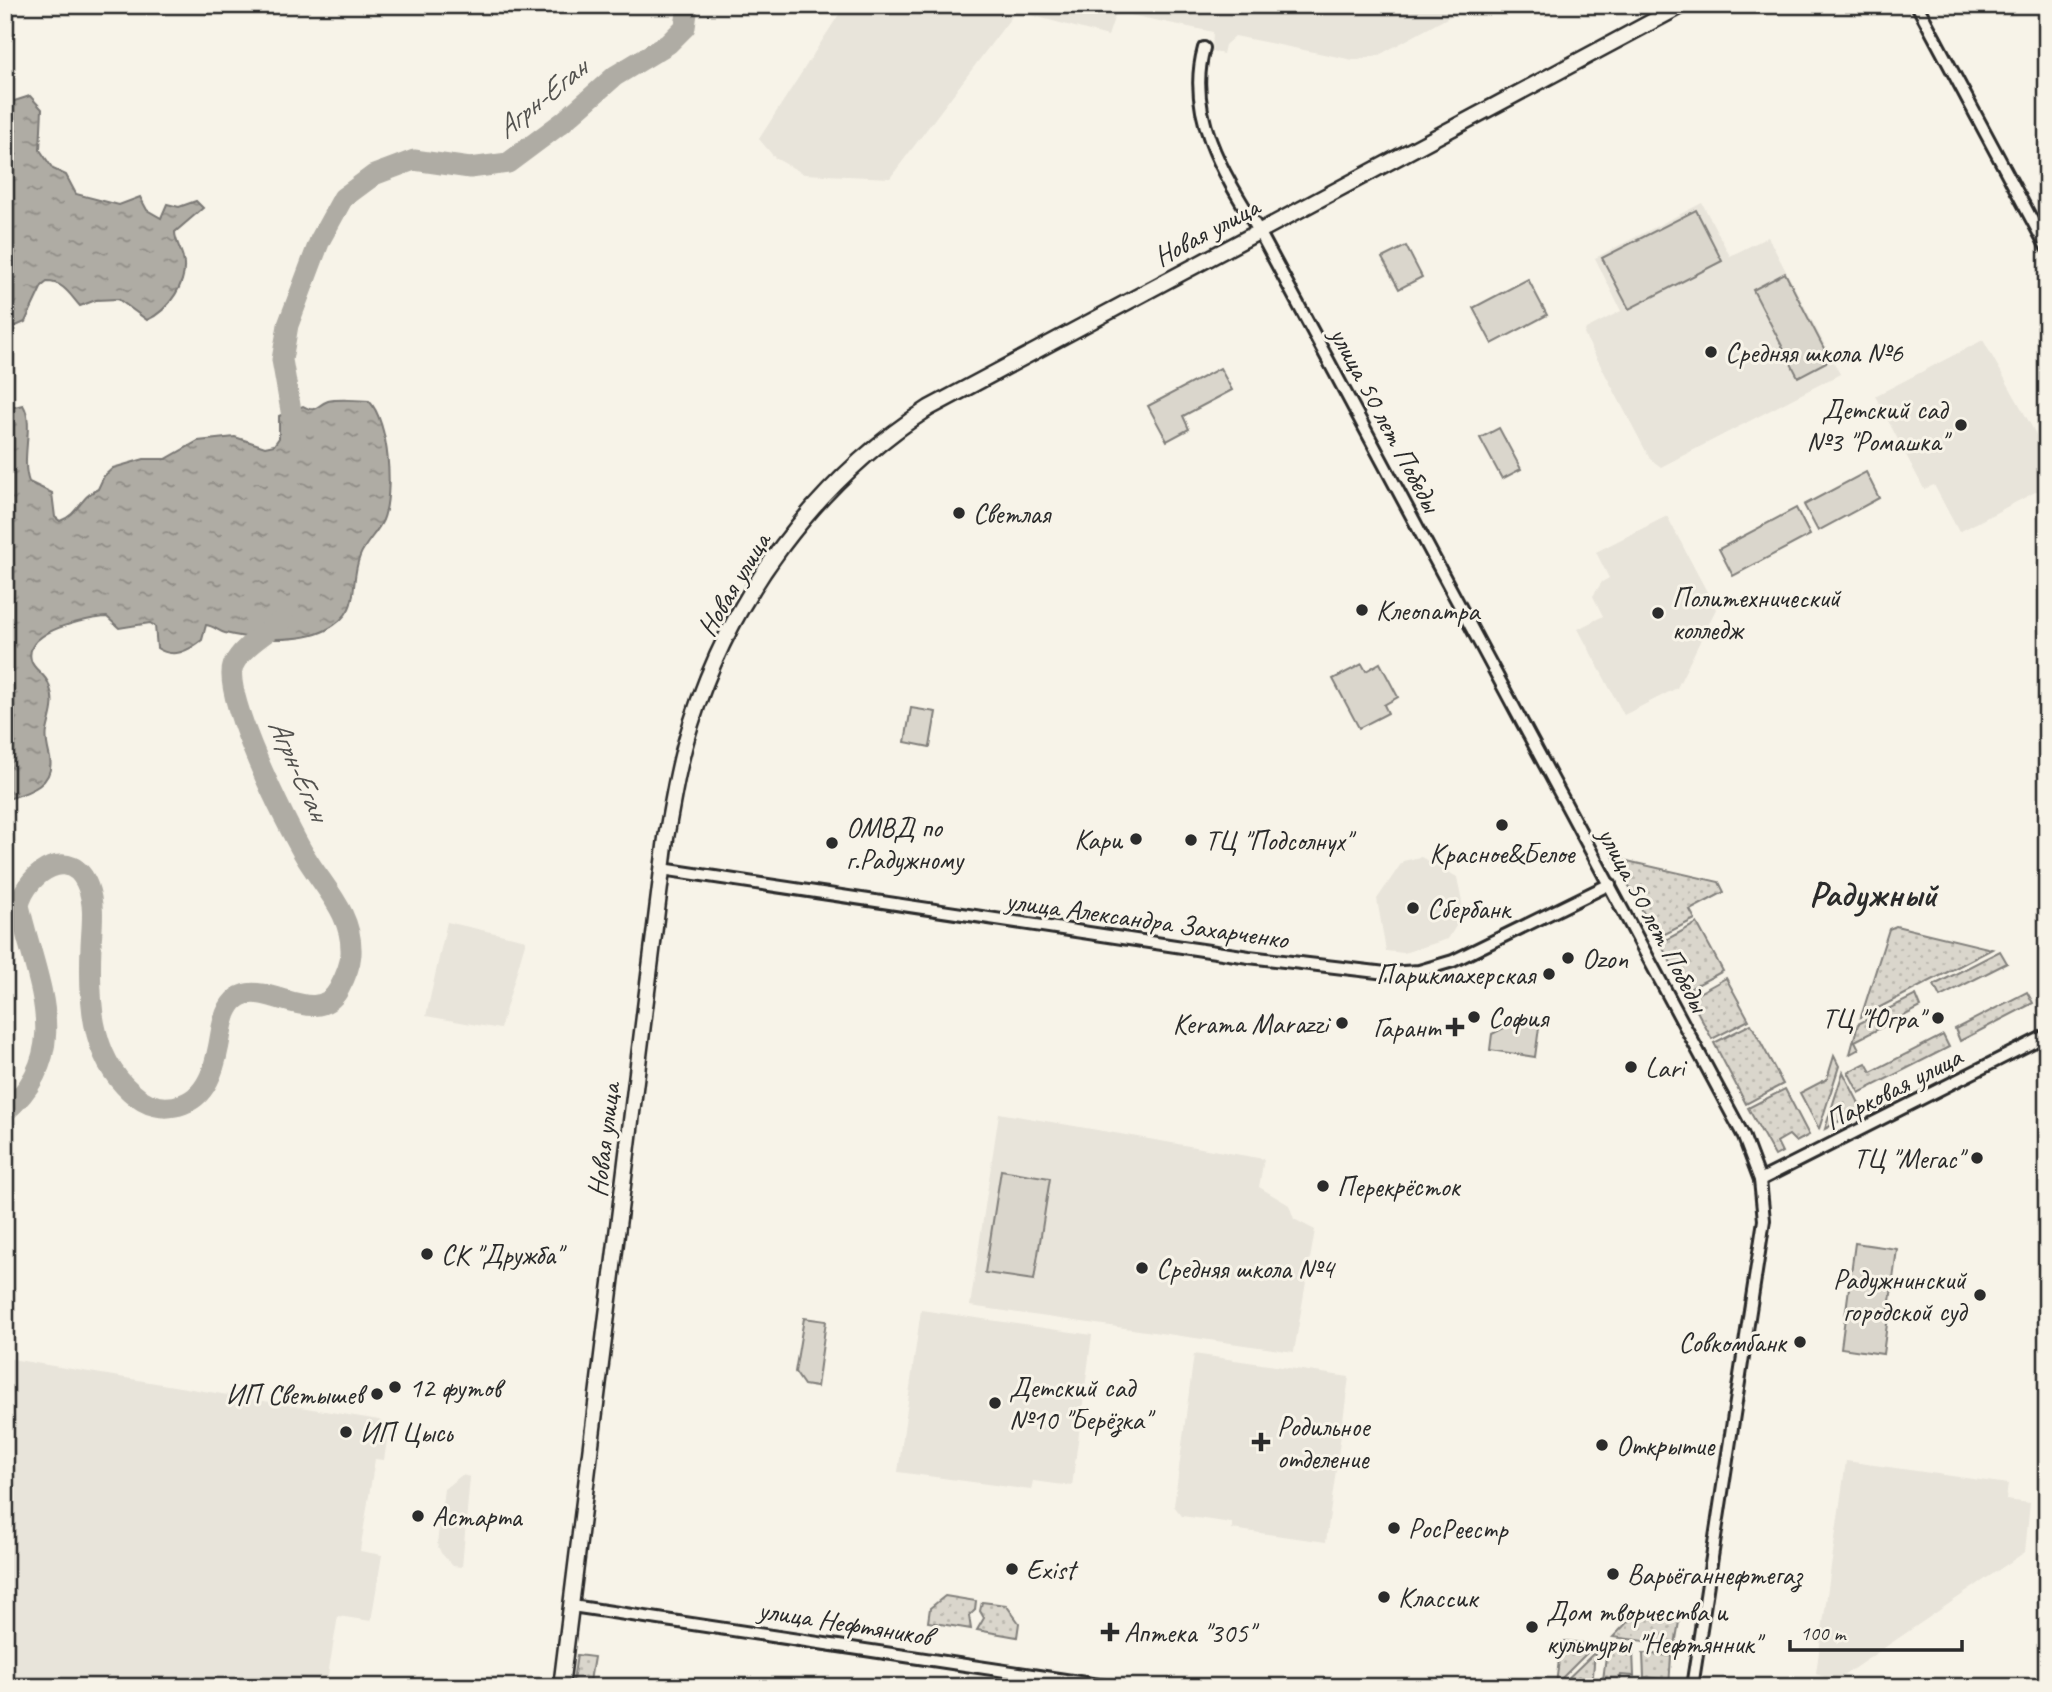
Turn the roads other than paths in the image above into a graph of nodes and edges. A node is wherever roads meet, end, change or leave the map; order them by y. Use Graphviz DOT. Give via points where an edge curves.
graph roads {
  1 [pos="1683,5"];
  2 [pos="1917,5"];
  3 [pos="1204,48"];
  4 [pos="1259,231"];
  5 [pos="2047,248"];
  6 [pos="662,869"];
  7 [pos="1610,884"];
  8 [pos="2047,1035"];
  9 [pos="1760,1180"];
  10 [pos="572,1606"];
  11 [pos="561,1687"];
  12 [pos="1112,1687"];
  13 [pos="1692,1687"];
  1 -- 4 [label="street, Новая улица"];
  2 -- 5 [label="street"];
  3 -- 4 [label="street, улица 50 лет Победы" via="1198,83 1209,139"];
  4 -- 6 [label="street, Новая улица" via="929,408 890,434 834,486 756,584 716,659 681,759"];
  4 -- 7 [label="street, улица 50 лет Победы"];
  6 -- 7 [label="street, улица Александра Захарченко" via="1238,956 1386,973 1419,971 1453,961"];
  6 -- 10 [label="street, Новая улица"];
  7 -- 9 [label="street, улица 50 лет Победы" via="1743,1135"];
  8 -- 9 [label="street, Парковая улица"];
  9 -- 13 [label="street, улица 50 лет Победы" via="1764,1220"];
  10 -- 11 [label="street, Новая улица"];
  10 -- 12 [label="street, улица Нефтяников"];
}
